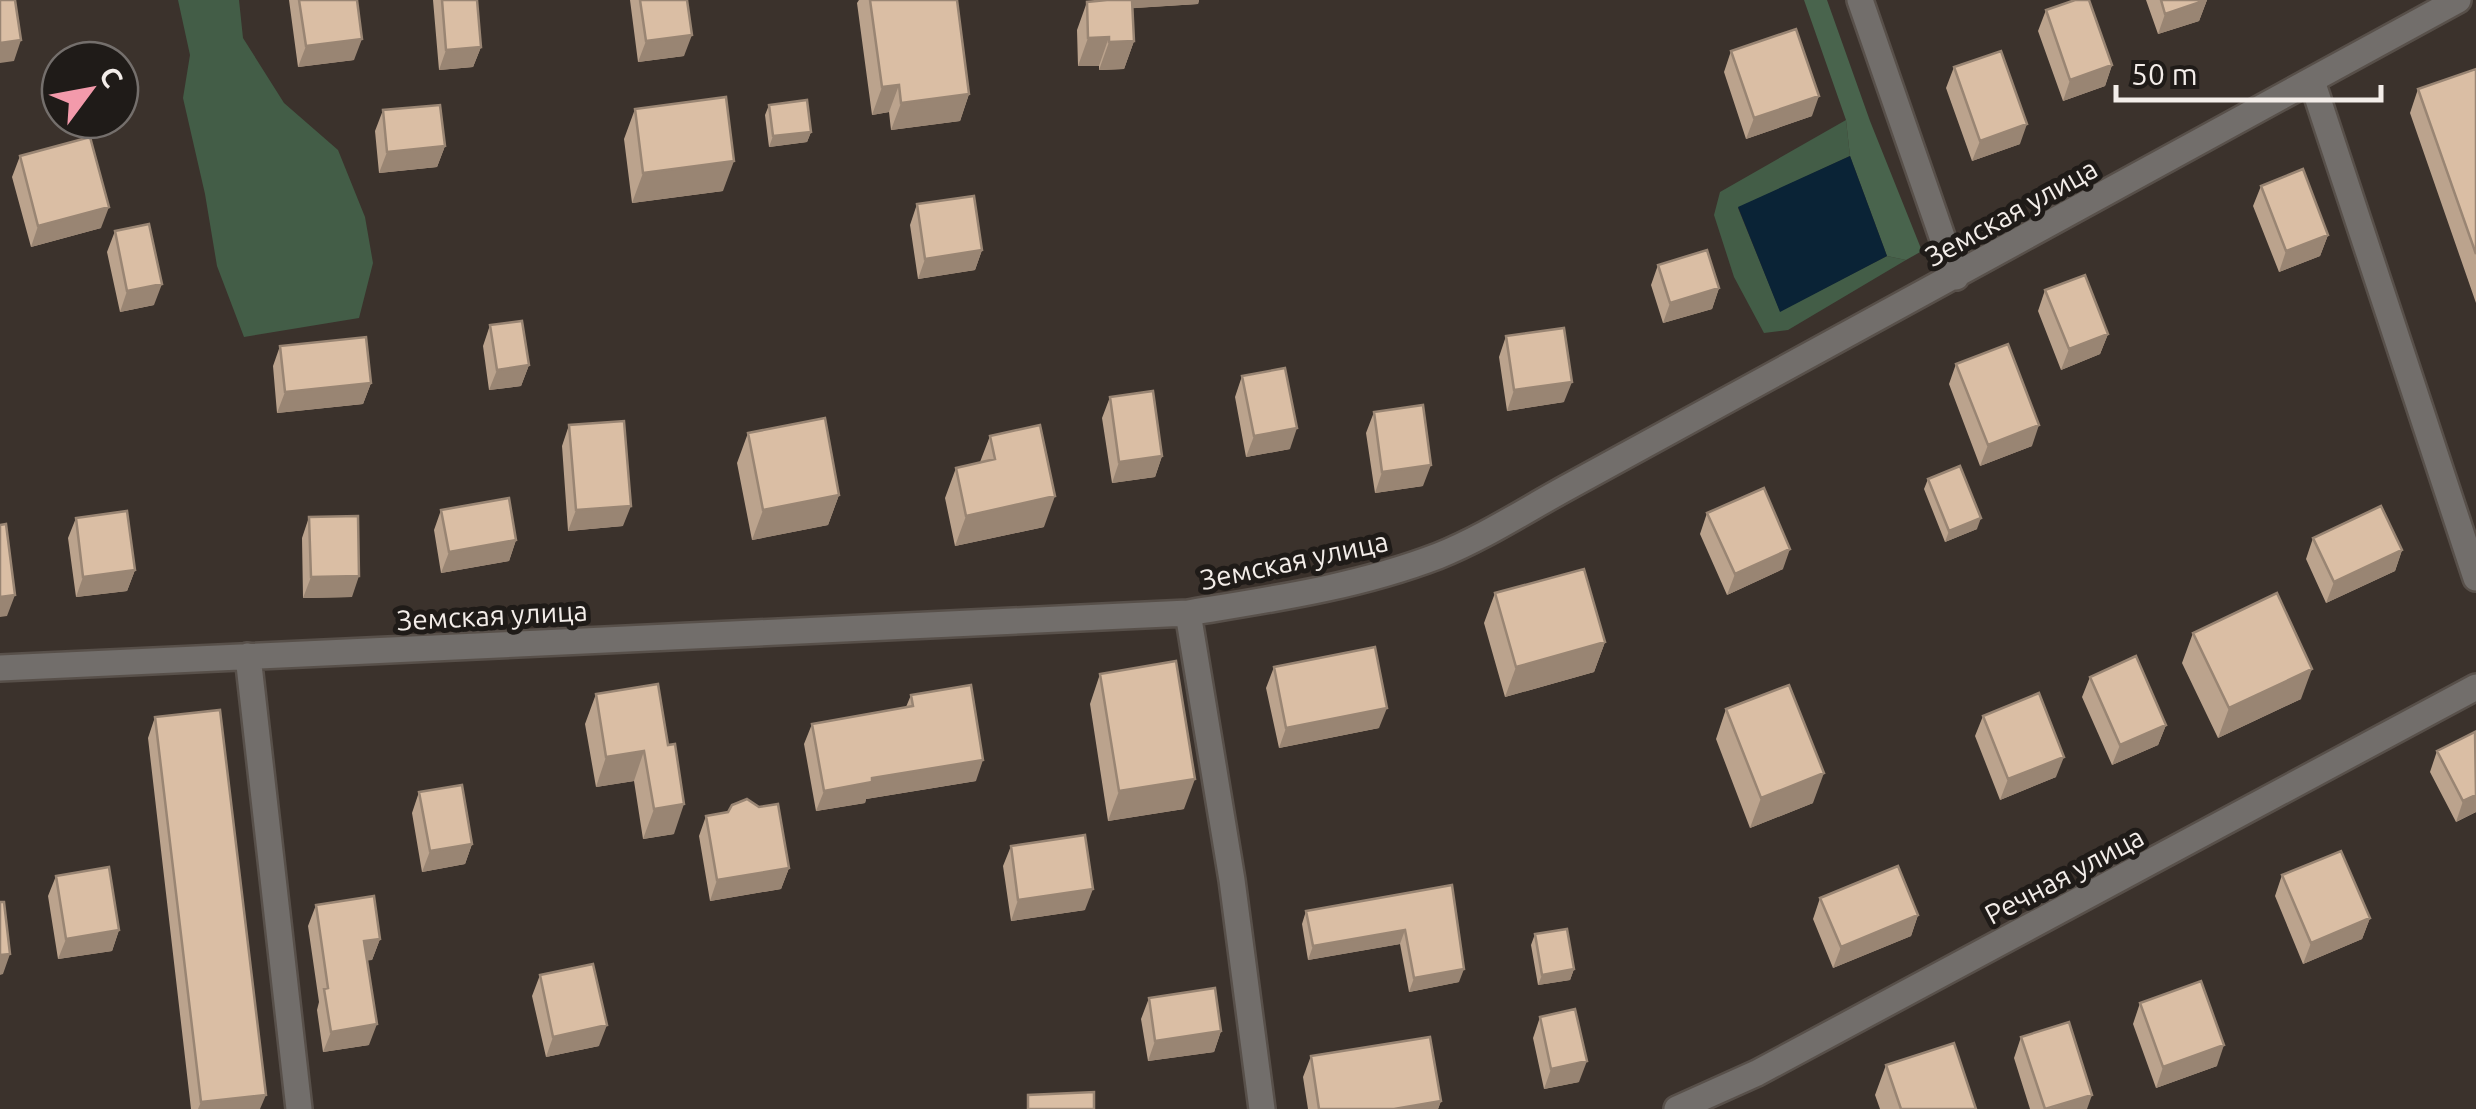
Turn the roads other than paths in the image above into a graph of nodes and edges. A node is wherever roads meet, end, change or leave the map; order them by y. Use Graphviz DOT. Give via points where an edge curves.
graph roads {
  1 [pos="1860,0"];
  2 [pos="2458,0"];
  3 [pos="2312,81"];
  4 [pos="1956,277"];
  5 [pos="2476,578"];
  6 [pos="1188,613"];
  7 [pos="248,656"];
  8 [pos="0,668"];
  9 [pos="2476,687"];
  10 [pos="298,1109"];
  11 [pos="1262,1109"];
  12 [pos="1677,1109"];
  1 -- 4 [label="street"];
  2 -- 3 [label="street, Земская улица"];
  3 -- 4 [label="street, Земская улица"];
  3 -- 5 [label="street"];
  4 -- 6 [label="street, Земская улица" via="1441,554 1327,590"];
  6 -- 7 [label="street, Земская улица"];
  6 -- 11 [label="street"];
  7 -- 8 [label="street, Земская улица"];
  7 -- 10 [label="street"];
  9 -- 12 [label="street, Речная улица" via="1757,1073"];
}
